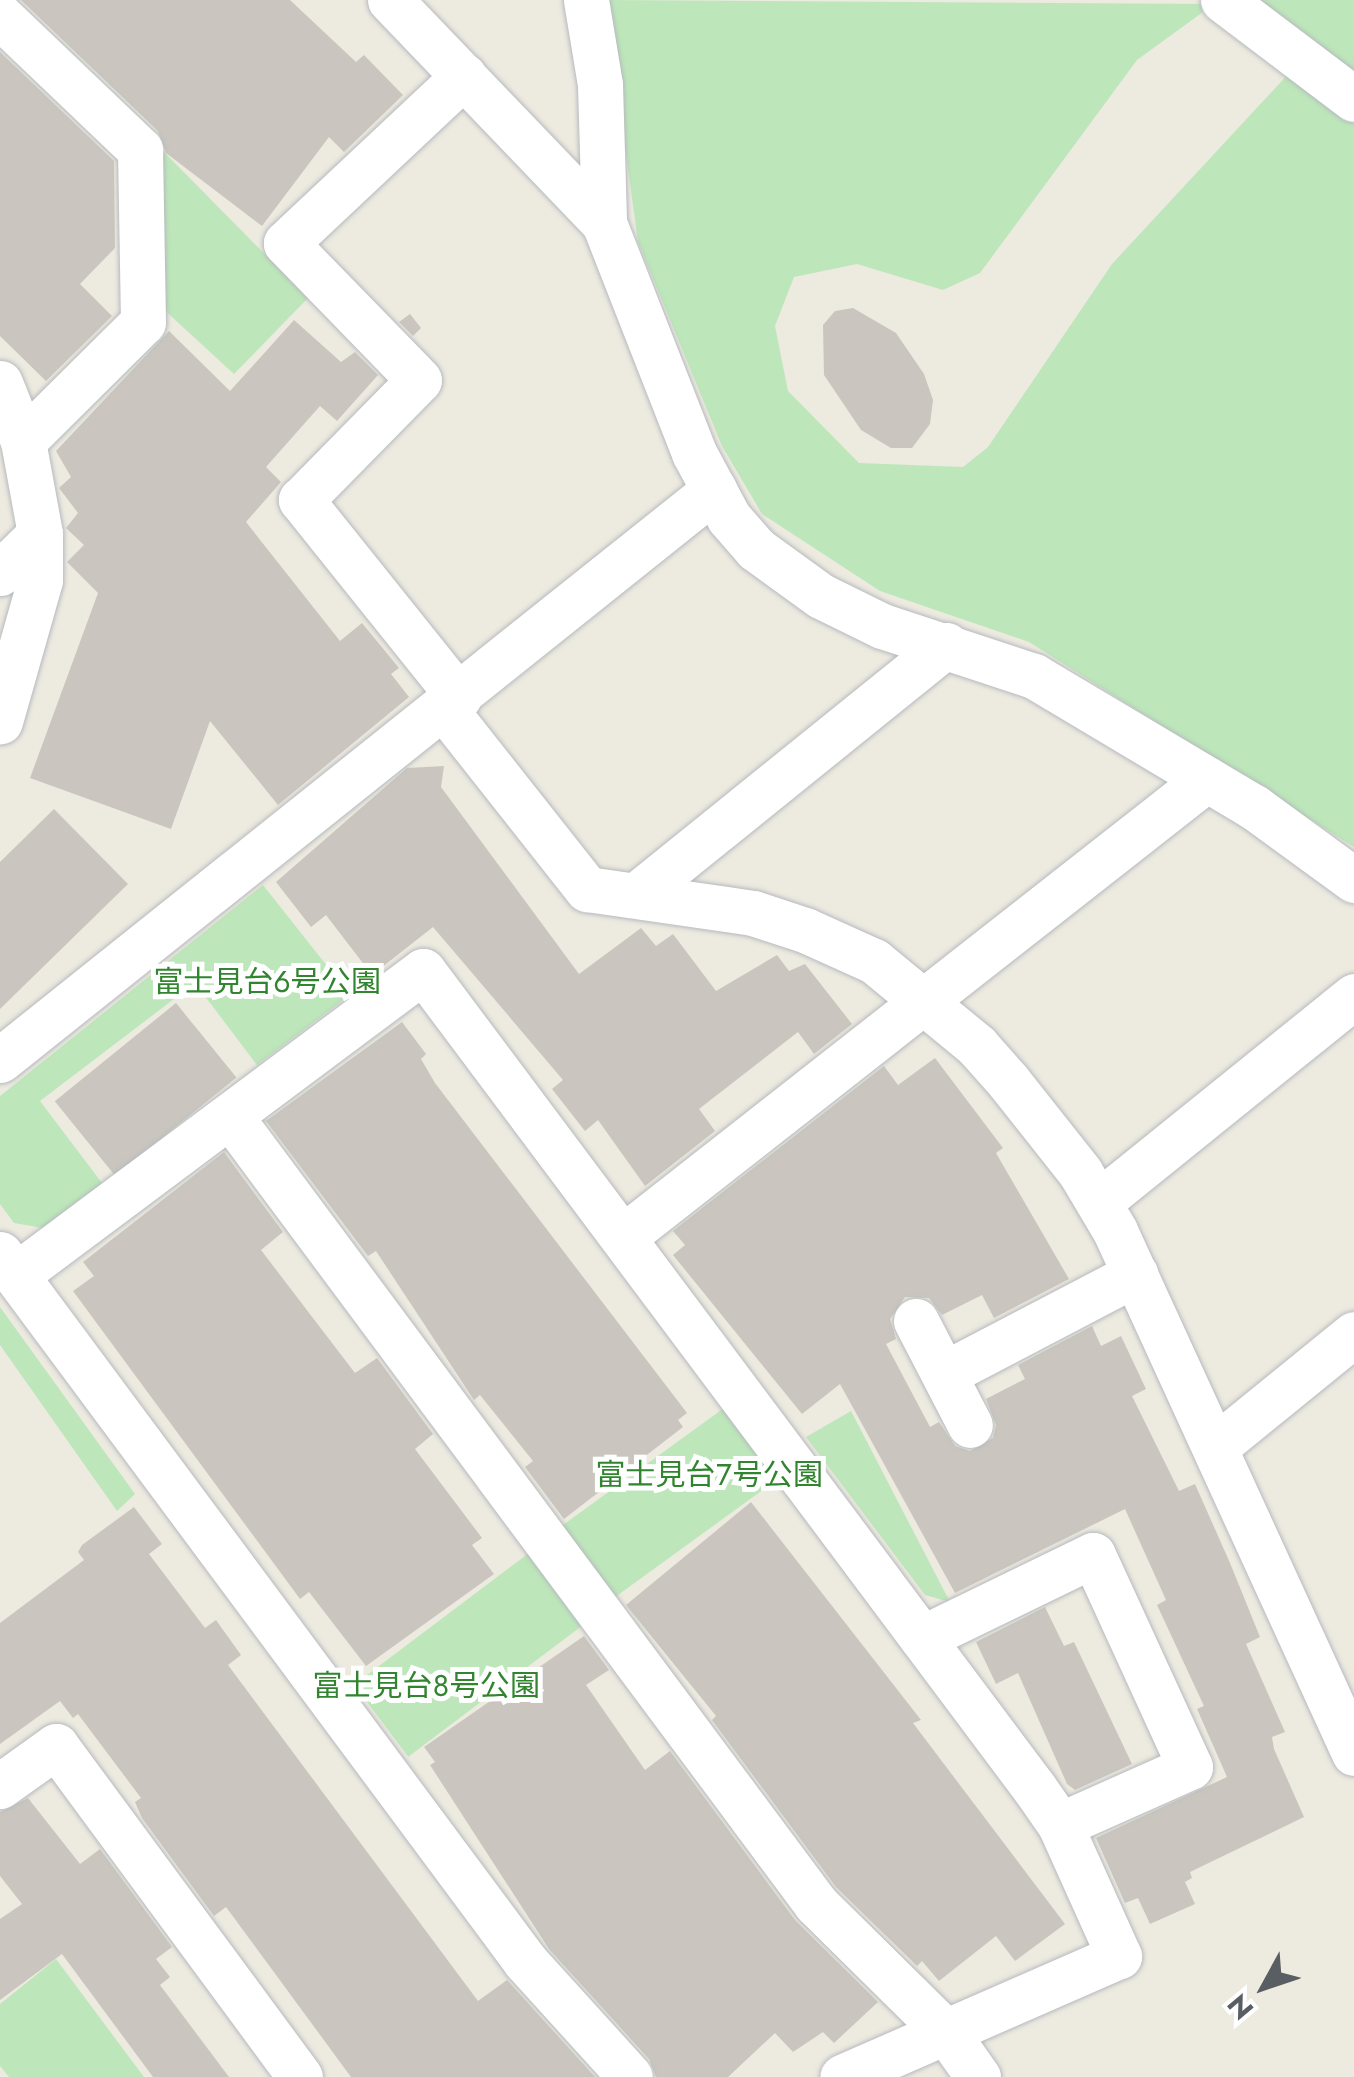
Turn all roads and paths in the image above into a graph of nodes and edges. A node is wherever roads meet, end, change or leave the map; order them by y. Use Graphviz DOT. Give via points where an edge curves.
graph roads {
  1 [pos="390,0"];
  2 [pos="586,0"];
  3 [pos="1223,0"];
  4 [pos="0,16"];
  5 [pos="464,76"];
  6 [pos="1354,99"];
  7 [pos="604,223"];
  8 [pos="0,383"];
  9 [pos="23,441"];
  10 [pos="714,490"];
  11 [pos="40,534"];
  12 [pos="0,573"];
  13 [pos="946,645"];
  14 [pos="452,703"];
  15 [pos="0,721"];
  16 [pos="1207,778"];
  17 [pos="1354,880"];
  18 [pos="640,893"];
  19 [pos="1354,996"];
  20 [pos="928,1002"];
  21 [pos="0,1060"];
  22 [pos="230,1116"];
  23 [pos="1099,1202"];
  24 [pos="622,1237"];
  25 [pos="8,1264"];
  26 [pos="1135,1274"];
  27 [pos="916,1321"];
  28 [pos="1354,1334"];
  29 [pos="944,1374"];
  30 [pos="970,1426"];
  31 [pos="1215,1447"];
  32 [pos="922,1638"];
  33 [pos="1341,1682"];
  34 [pos="1354,1753"];
  35 [pos="0,1786"];
  36 [pos="1060,1825"];
  37 [pos="947,2032"];
  38 [pos="300,2077"];
  39 [pos="630,2077"];
  40 [pos="842,2077"];
  41 [pos="978,2077"];
  1 -- 5 [label="street"];
  2 -- 7 [label="street" via="600,85"];
  3 -- 6 [label="street"];
  4 -- 9 [label="street" via="140,150 143,322"];
  5 -- 7 [label="street"];
  5 -- 14 [label="street" via="286,243 418,380 301,500"];
  7 -- 10 [label="street" via="661,375"];
  8 -- 9 [label="street"];
  9 -- 11 [label="street"];
  10 -- 13 [label="street" via="756,549 821,596 882,626"];
  10 -- 14 [label="street"];
  11 -- 12 [label="street"];
  11 -- 15 [label="street" via="40,580"];
  13 -- 16 [label="street" via="1034,676"];
  13 -- 18 [label="street"];
  14 -- 18 [label="street" via="586,889"];
  14 -- 21 [label="street"];
  16 -- 17 [label="street"];
  16 -- 20 [label="street"];
  18 -- 20 [label="street" via="753,912 805,930 874,961"];
  19 -- 23 [label="street"];
  20 -- 23 [label="street" via="1008,1080"];
  20 -- 24 [label="street"];
  22 -- 24 [label="street" via="423,971"];
  22 -- 25 [label="street"];
  22 -- 37 [label="street" via="816,1904"];
  23 -- 26 [label="street"];
  24 -- 32 [label="street"];
  25 -- 39 [label="street" via="524,1961"];
  26 -- 29 [label="street"];
  26 -- 31 [label="street"];
  27 -- 29 [label="street"];
  28 -- 31 [label="street"];
  29 -- 30 [label="street"];
  31 -- 33 [label="street"];
  32 -- 36 [label="street"];
  32 -- 36 [label="street" via="1093,1555 1190,1768"];
  33 -- 34 [label="street"];
  35 -- 38 [label="street" via="56,1746"];
  36 -- 37 [label="street" via="1118,1956"];
  37 -- 40 [label="street"];
  37 -- 41 [label="street"];
}
